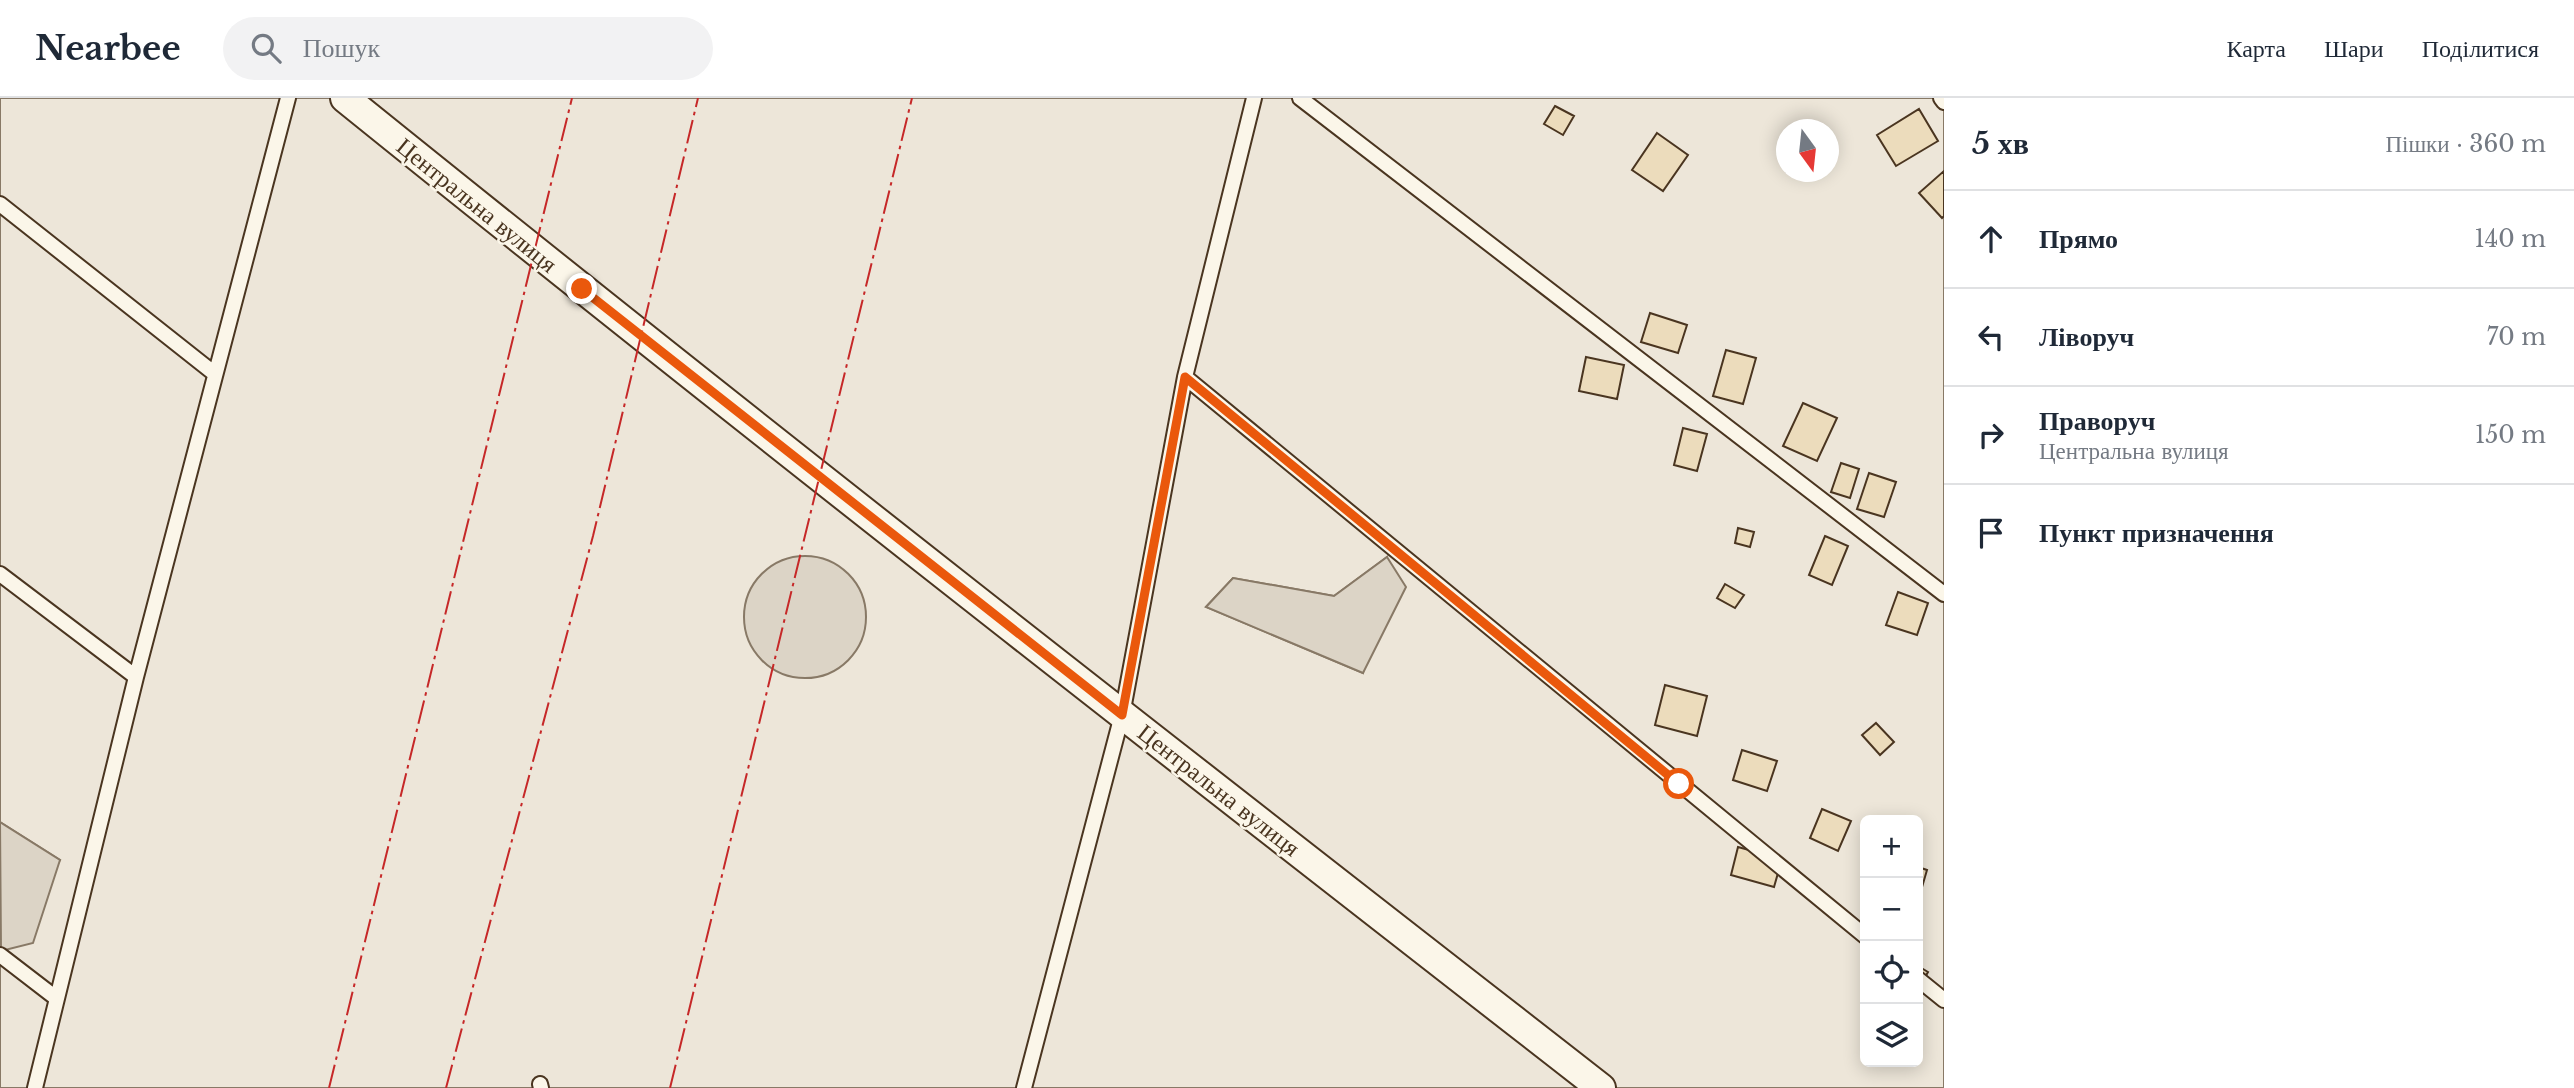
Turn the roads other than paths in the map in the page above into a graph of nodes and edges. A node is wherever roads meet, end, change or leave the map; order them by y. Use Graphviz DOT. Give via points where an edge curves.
graph roads {
  1 [pos="288,98"];
  2 [pos="345,98"];
  3 [pos="1254,98"];
  4 [pos="1300,98"];
  5 [pos="0,204"];
  6 [pos="215,374"];
  7 [pos="1185,377"];
  8 [pos="0,574"];
  9 [pos="1944,594"];
  10 [pos="136,677"];
  11 [pos="1122,715"];
  12 [pos="1860,932"];
  13 [pos="0,955"];
  14 [pos="1923,983"];
  15 [pos="56,998"];
  16 [pos="1944,1000"];
  17 [pos="35,1088"];
  18 [pos="1024,1088"];
  19 [pos="1601,1088"];
  1 -- 6 [label="lane"];
  2 -- 11 [label="street, Центральна вулиця"];
  3 -- 7 [label="lane"];
  4 -- 9 [label="lane"];
  5 -- 6 [label="lane"];
  6 -- 10 [label="lane"];
  7 -- 11 [label="lane"];
  7 -- 12 [label="lane"];
  8 -- 10 [label="lane"];
  10 -- 15 [label="lane"];
  11 -- 18 [label="lane"];
  11 -- 19 [label="street, Центральна вулиця"];
  13 -- 15 [label="lane"];
  14 -- 16 [label="lane"];
  15 -- 17 [label="lane"];
}
